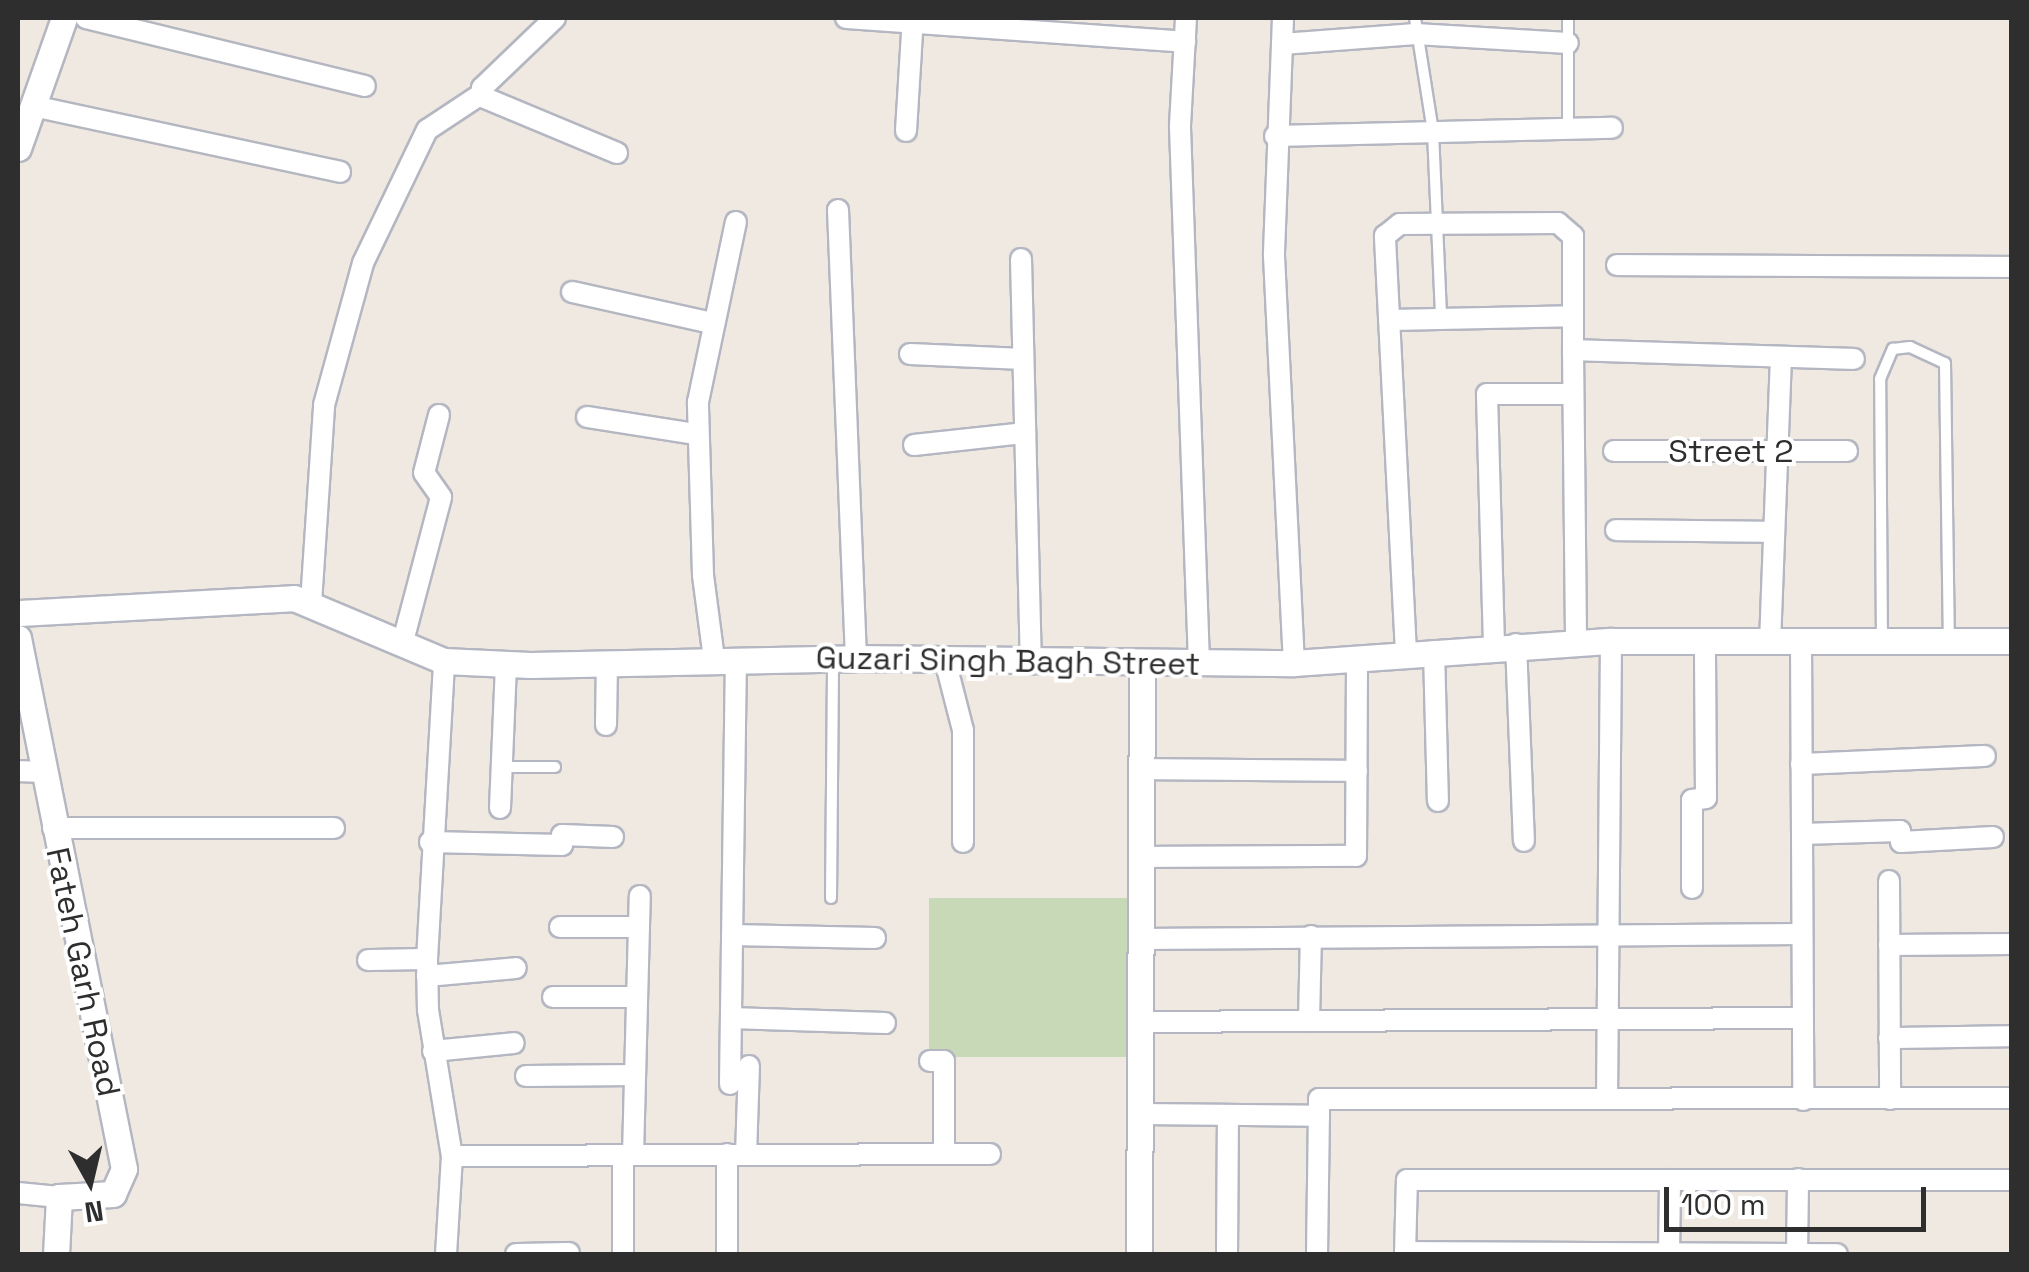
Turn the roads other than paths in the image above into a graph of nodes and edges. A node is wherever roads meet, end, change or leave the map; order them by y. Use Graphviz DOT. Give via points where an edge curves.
graph roads {
  1 [pos="64,18"];
  2 [pos="86,18"];
  3 [pos="554,18"];
  4 [pos="846,18"];
  5 [pos="1186,18"];
  6 [pos="1283,18"];
  7 [pos="1568,18"];
  8 [pos="913,21"];
  9 [pos="1416,26"];
  10 [pos="1184,42"];
  11 [pos="1568,42"];
  12 [pos="1282,44"];
  13 [pos="365,86"];
  14 [pos="484,92"];
  15 [pos="33,106"];
  16 [pos="1612,128"];
  17 [pos="1568,129"];
  18 [pos="906,131"];
  19 [pos="1433,132"];
  20 [pos="1275,136"];
  21 [pos="18,148"];
  22 [pos="617,152"];
  23 [pos="340,172"];
  24 [pos="838,210"];
  25 [pos="736,222"];
  26 [pos="1437,224"];
  27 [pos="1021,260"];
  28 [pos="1617,265"];
  29 [pos="2012,267"];
  30 [pos="572,292"];
  31 [pos="1573,316"];
  32 [pos="1441,319"];
  33 [pos="1389,320"];
  34 [pos="712,323"];
  35 [pos="1573,350"];
  36 [pos="910,354"];
  37 [pos="1781,357"];
  38 [pos="1023,359"];
  39 [pos="1854,359"];
  40 [pos="1573,394"];
  41 [pos="440,415"];
  42 [pos="587,418"];
  43 [pos="1025,433"];
  44 [pos="696,434"];
  45 [pos="914,445"];
  46 [pos="1614,450"];
  47 [pos="1778,452"];
  48 [pos="1847,452"];
  49 [pos="1616,530"];
  50 [pos="1774,532"];
  51 [pos="311,603"];
  52 [pos="18,613"];
  53 [pos="18,638"];
  54 [pos="1611,641"];
  55 [pos="1706,641"];
  56 [pos="2012,641"];
  57 [pos="1576,642"];
  58 [pos="1949,642"];
  59 [pos="1770,643"];
  60 [pos="1882,643"];
  61 [pos="1801,644"];
  62 [pos="402,645"];
  63 [pos="1505,645"];
  64 [pos="1434,651"];
  65 [pos="1406,653"];
  66 [pos="845,658"];
  67 [pos="1357,658"];
  68 [pos="725,659"];
  69 [pos="444,661"];
  70 [pos="607,662"];
  71 [pos="1142,662"];
  72 [pos="1199,663"];
  73 [pos="1294,663"];
  74 [pos="506,664"];
  75 [pos="946,664"];
  76 [pos="1031,664"];
  77 [pos="606,725"];
  78 [pos="1985,756"];
  79 [pos="1801,764"];
  80 [pos="501,767"];
  81 [pos="556,767"];
  82 [pos="1142,769"];
  83 [pos="1357,771"];
  84 [pos="30,772"];
  85 [pos="1438,800"];
  86 [pos="500,808"];
  87 [pos="53,828"];
  88 [pos="334,828"];
  89 [pos="1802,834"];
  90 [pos="613,837"];
  91 [pos="1993,837"];
  92 [pos="1524,841"];
  93 [pos="430,842"];
  94 [pos="963,842"];
  95 [pos="1141,857"];
  96 [pos="1889,881"];
  97 [pos="1692,888"];
  98 [pos="640,896"];
  99 [pos="832,898"];
  100 [pos="560,927"];
  101 [pos="639,927"];
  102 [pos="1611,932"];
  103 [pos="732,934"];
  104 [pos="1802,934"];
  105 [pos="1311,936"];
  106 [pos="875,938"];
  107 [pos="1141,939"];
  108 [pos="2012,944"];
  109 [pos="1889,945"];
  110 [pos="368,960"];
  111 [pos="427,968"];
  112 [pos="516,968"];
  113 [pos="637,997"];
  114 [pos="554,998"];
  115 [pos="731,1018"];
  116 [pos="1802,1018"];
  117 [pos="1609,1020"];
  118 [pos="1309,1021"];
  119 [pos="1141,1022"];
  120 [pos="885,1023"];
  121 [pos="2012,1036"];
  122 [pos="1890,1038"];
  123 [pos="514,1044"];
  124 [pos="433,1051"];
  125 [pos="930,1061"];
  126 [pos="748,1066"];
  127 [pos="635,1075"];
  128 [pos="526,1076"];
  129 [pos="730,1084"];
  130 [pos="2012,1098"];
  131 [pos="1890,1099"];
  132 [pos="1607,1100"];
  133 [pos="1803,1100"];
  134 [pos="1141,1114"];
  135 [pos="1228,1115"];
  136 [pos="1319,1116"];
  137 [pos="944,1154"];
  138 [pos="990,1154"];
  139 [pos="628,1155"];
  140 [pos="736,1155"];
  141 [pos="452,1156"];
  142 [pos="1798,1178"];
  143 [pos="1670,1180"];
  144 [pos="2012,1180"];
  145 [pos="18,1192"];
  146 [pos="60,1198"];
  147 [pos="569,1253"];
  148 [pos="1669,1253"];
  149 [pos="56,1254"];
  150 [pos="446,1254"];
  151 [pos="516,1254"];
  152 [pos="624,1254"];
  153 [pos="727,1254"];
  154 [pos="1139,1254"];
  155 [pos="1227,1254"];
  156 [pos="1317,1254"];
  157 [pos="1405,1254"];
  158 [pos="1796,1254"];
  159 [pos="1837,1254"];
  1 -- 15 [label="street"];
  2 -- 13 [label="street"];
  3 -- 14 [label="street"];
  4 -- 8 [label="street"];
  5 -- 10 [label="street"];
  6 -- 12 [label="street"];
  7 -- 11 [label="lane"];
  8 -- 10 [label="street"];
  8 -- 18 [label="street"];
  9 -- 11 [label="street"];
  9 -- 12 [label="street"];
  9 -- 19 [label="lane"];
  10 -- 72 [label="street" via="1180,127"];
  11 -- 17 [label="lane"];
  12 -- 20 [label="street"];
  14 -- 22 [label="street"];
  14 -- 51 [label="street" via="427,130 358,278 324,404"];
  15 -- 21 [label="street"];
  15 -- 23 [label="street"];
  16 -- 17 [label="street"];
  17 -- 19 [label="street"];
  19 -- 20 [label="street"];
  19 -- 26 [label="lane"];
  20 -- 73 [label="street" via="1277,372"];
  24 -- 66 [label="street"];
  25 -- 34 [label="street"];
  26 -- 31 [label="street" via="1558,222 1573,236"];
  26 -- 32 [label="lane"];
  26 -- 33 [label="street" via="1400,224 1385,236"];
  27 -- 38 [label="street"];
  28 -- 29 [label="street"];
  30 -- 34 [label="street"];
  31 -- 32 [label="street"];
  31 -- 35 [label="street"];
  32 -- 33 [label="street"];
  33 -- 65 [label="street"];
  34 -- 44 [label="street"];
  35 -- 37 [label="street"];
  35 -- 40 [label="street"];
  36 -- 38 [label="street"];
  37 -- 39 [label="street"];
  37 -- 47 [label="street"];
  38 -- 43 [label="street"];
  40 -- 57 [label="street"];
  40 -- 63 [label="street" via="1487,394"];
  41 -- 62 [label="street" via="424,473 440,497"];
  42 -- 44 [label="street"];
  43 -- 45 [label="street"];
  43 -- 76 [label="street"];
  44 -- 68 [label="street"];
  46 -- 47 [label="street, Street 2"];
  47 -- 48 [label="street, Street 2"];
  47 -- 50 [label="street"];
  49 -- 50 [label="street"];
  50 -- 59 [label="street"];
  51 -- 52 [label="street, Guzari Singh Bagh Street" via="294,598"];
  51 -- 62 [label="street, Guzari Singh Bagh Street"];
  53 -- 84 [label="street, Fateh Garh Road"];
  54 -- 55 [label="street, Guzari Singh Bagh Street"];
  54 -- 57 [label="street, Guzari Singh Bagh Street"];
  54 -- 102 [label="street"];
  55 -- 59 [label="street, Guzari Singh Bagh Street"];
  55 -- 97 [label="street" via="1706,798 1692,800"];
  56 -- 58 [label="street, Guzari Singh Bagh Street"];
  57 -- 63 [label="street, Guzari Singh Bagh Street"];
  58 -- 60 [label="street, Guzari Singh Bagh Street"];
  58 -- 60 [label="lane" via="1945,363 1910,346 1892,349 1880,379"];
  59 -- 61 [label="street, Guzari Singh Bagh Street"];
  60 -- 61 [label="street, Guzari Singh Bagh Street"];
  61 -- 79 [label="street"];
  62 -- 69 [label="street, Guzari Singh Bagh Street"];
  63 -- 64 [label="street, Guzari Singh Bagh Street"];
  63 -- 92 [label="street"];
  64 -- 65 [label="street, Guzari Singh Bagh Street"];
  64 -- 85 [label="street"];
  65 -- 67 [label="street, Guzari Singh Bagh Street"];
  66 -- 68 [label="street, Guzari Singh Bagh Street"];
  66 -- 75 [label="street, Guzari Singh Bagh Street"];
  66 -- 99 [label="lane"];
  67 -- 73 [label="street, Guzari Singh Bagh Street"];
  67 -- 83 [label="street"];
  68 -- 70 [label="street, Guzari Singh Bagh Street"];
  68 -- 103 [label="street"];
  69 -- 74 [label="street, Guzari Singh Bagh Street"];
  69 -- 93 [label="street"];
  70 -- 74 [label="street, Guzari Singh Bagh Street"];
  70 -- 77 [label="street"];
  71 -- 72 [label="street, Guzari Singh Bagh Street"];
  71 -- 76 [label="street, Guzari Singh Bagh Street"];
  71 -- 82 [label="street"];
  72 -- 73 [label="street, Guzari Singh Bagh Street"];
  74 -- 80 [label="street"];
  75 -- 76 [label="street, Guzari Singh Bagh Street"];
  75 -- 94 [label="street" via="962,730"];
  78 -- 79 [label="street"];
  79 -- 89 [label="street"];
  80 -- 81 [label="lane"];
  80 -- 86 [label="street"];
  82 -- 83 [label="street"];
  82 -- 95 [label="street"];
  83 -- 95 [label="street" via="1356,856"];
  84 -- 87 [label="street, Fateh Garh Road"];
  87 -- 88 [label="street"];
  87 -- 146 [label="street, Fateh Garh Road" via="124,1176 113,1194"];
  89 -- 91 [label="street" via="1900,831 1901,842"];
  89 -- 104 [label="street"];
  90 -- 93 [label="street" via="562,834 562,846"];
  93 -- 111 [label="street"];
  95 -- 107 [label="street"];
  96 -- 109 [label="street"];
  98 -- 101 [label="street"];
  100 -- 101 [label="street"];
  101 -- 113 [label="street"];
  102 -- 104 [label="street"];
  102 -- 105 [label="street"];
  102 -- 117 [label="street"];
  103 -- 106 [label="street"];
  103 -- 115 [label="street"];
  104 -- 116 [label="street"];
  105 -- 107 [label="street"];
  105 -- 118 [label="street"];
  107 -- 119 [label="street"];
  108 -- 109 [label="street"];
  109 -- 122 [label="street"];
  110 -- 111 [label="street"];
  111 -- 112 [label="street"];
  111 -- 124 [label="street"];
  113 -- 114 [label="street"];
  113 -- 127 [label="street"];
  115 -- 120 [label="street"];
  115 -- 129 [label="street"];
  116 -- 117 [label="street"];
  116 -- 133 [label="street"];
  117 -- 118 [label="street"];
  117 -- 132 [label="street"];
  118 -- 119 [label="street"];
  119 -- 134 [label="street"];
  121 -- 122 [label="street"];
  122 -- 131 [label="street"];
  123 -- 124 [label="street"];
  124 -- 141 [label="street"];
  125 -- 137 [label="street" via="944,1061"];
  126 -- 140 [label="street"];
  127 -- 128 [label="street"];
  127 -- 139 [label="street"];
  130 -- 131 [label="street"];
  131 -- 133 [label="street"];
  132 -- 133 [label="street"];
  132 -- 136 [label="street" via="1319,1098"];
  134 -- 135 [label="street"];
  134 -- 154 [label="street"];
  135 -- 136 [label="street"];
  135 -- 155 [label="street"];
  136 -- 156 [label="street"];
  137 -- 138 [label="street"];
  137 -- 140 [label="street"];
  139 -- 140 [label="street"];
  139 -- 141 [label="street"];
  139 -- 152 [label="street"];
  140 -- 153 [label="street"];
  141 -- 150 [label="street"];
  142 -- 143 [label="street"];
  142 -- 144 [label="street"];
  142 -- 158 [label="street"];
  143 -- 148 [label="street"];
  143 -- 157 [label="street" via="1407,1180"];
  145 -- 146 [label="street"];
  146 -- 149 [label="street"];
  147 -- 151 [label="street"];
  148 -- 157 [label="street"];
  148 -- 158 [label="street"];
  158 -- 159 [label="street"];
}
